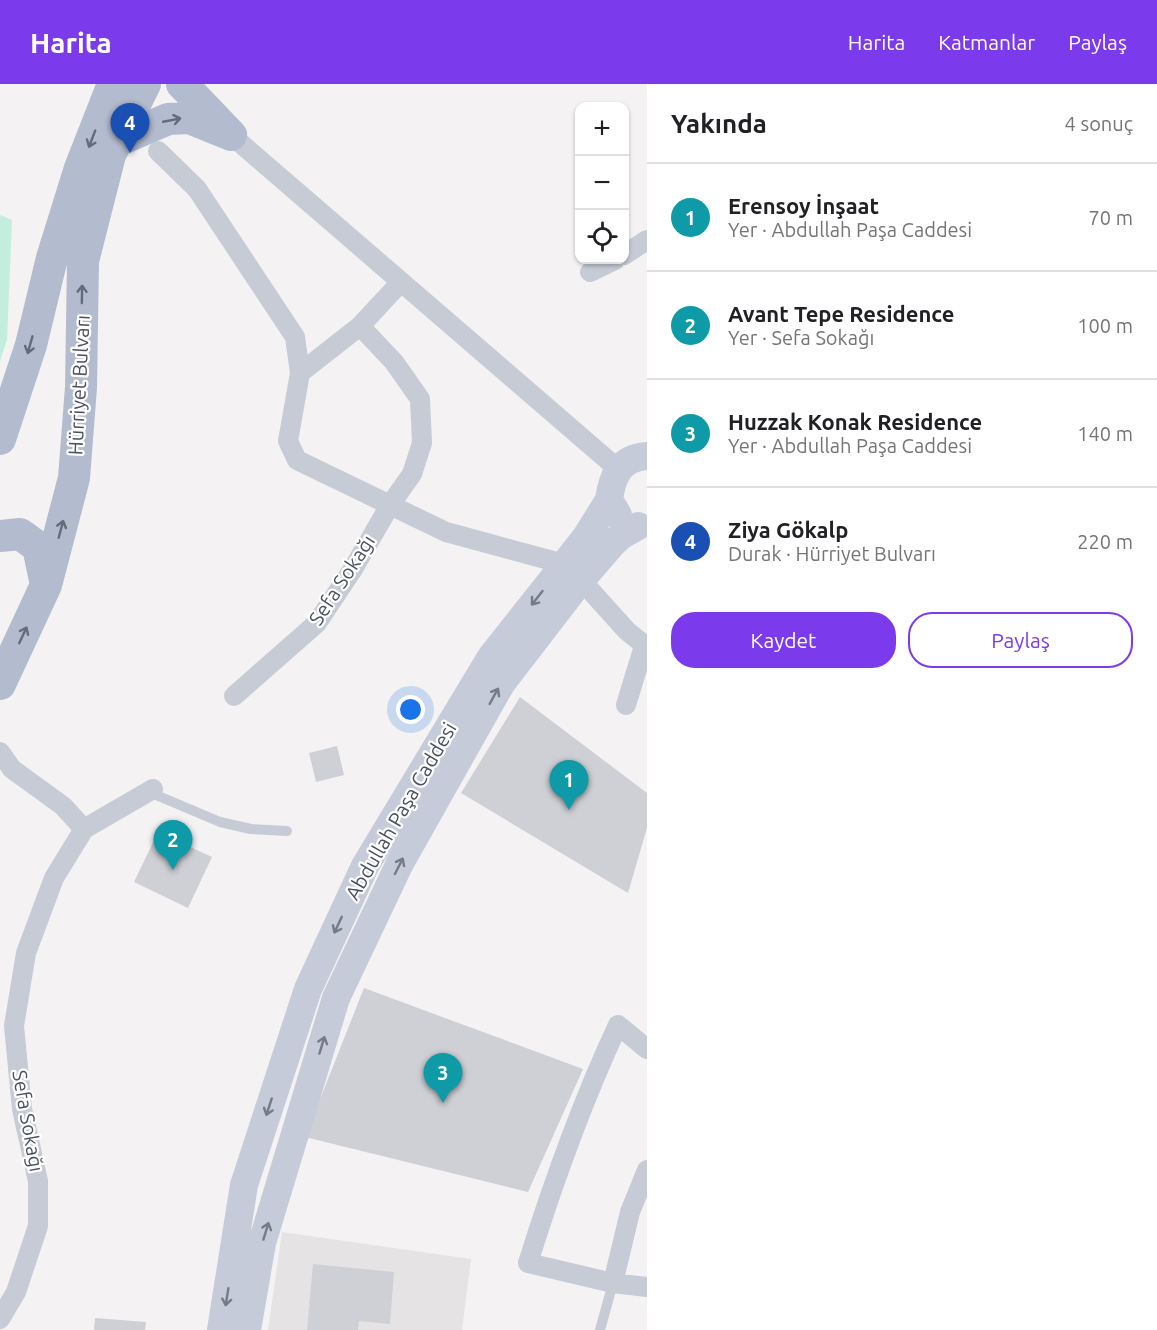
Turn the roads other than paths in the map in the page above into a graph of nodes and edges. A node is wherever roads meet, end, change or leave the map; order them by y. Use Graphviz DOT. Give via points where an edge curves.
graph roads {
  1 [pos="113,84"];
  2 [pos="145,84"];
  3 [pos="182,84"];
  4 [pos="231,135"];
  5 [pos="117,141"];
  6 [pos="158,151"];
  7 [pos="647,240"];
  8 [pos="629,252"];
  9 [pos="607,264"];
  10 [pos="590,272"];
  11 [pos="401,282"];
  12 [pos="360,326"];
  13 [pos="300,373"];
  14 [pos="0,439"];
  15 [pos="647,456"];
  16 [pos="618,469"];
  17 [pos="609,500"];
  18 [pos="390,505"];
  19 [pos="642,527"];
  20 [pos="0,536"];
  21 [pos="573,572"];
  22 [pos="46,585"];
  23 [pos="646,647"];
  24 [pos="0,684"];
  25 [pos="234,696"];
  26 [pos="626,705"];
  27 [pos="0,752"];
  28 [pos="151,791"];
  29 [pos="84,829"];
  30 [pos="287,831"];
  31 [pos="647,1049"];
  32 [pos="647,1170"];
  33 [pos="613,1283"];
  34 [pos="647,1287"];
  35 [pos="0,1319"];
  36 [pos="221,1330"];
  37 [pos="247,1330"];
  38 [pos="600,1330"];
  1 -- 14 [label="main road, one-way" via="80,168 31,345"];
  2 -- 5 [label="main road, Hürriyet Bulvarı"];
  3 -- 4 [label="main road"];
  5 -- 4 [label="main road, one-way" via="168,119 189,118"];
  4 -- 11 [label="street"];
  22 -- 5 [label="main road, Hürriyet Bulvarı, one-way" via="74,478 81,387 83,261"];
  6 -- 13 [label="street" via="197,189 295,338"];
  7 -- 8 [label="street"];
  9 -- 10 [label="street"];
  11 -- 12 [label="street"];
  11 -- 16 [label="street"];
  12 -- 13 [label="street"];
  12 -- 18 [label="street, Sefa Sokağı" via="394,362 420,399 422,443 412,474"];
  13 -- 18 [label="street" via="288,441 297,460"];
  15 -- 16 [label="main road"];
  16 -- 17 [label="main road, Abdullah Paşa Caddesi"];
  17 -- 19 [label="main road" via="618,515"];
  17 -- 21 [label="main road, Abdullah Paşa Caddesi" via="586,537"];
  18 -- 21 [label="street" via="446,531"];
  18 -- 25 [label="street, Sefa Sokağı" via="317,623"];
  19 -- 21 [label="main road, Abdullah Paşa Caddesi" via="622,535"];
  20 -- 22 [label="main road" via="20,534 38,547"];
  21 -- 23 [label="street"];
  21 -- 36 [label="main road, Abdullah Paşa Caddesi, one-way" via="491,657 365,866 308,989 244,1185"];
  37 -- 21 [label="main road, Abdullah Paşa Caddesi, one-way" via="262,1243 336,998 400,863 501,684"];
  24 -- 22 [label="main road, Hürriyet Bulvarı, one-way"];
  23 -- 26 [label="street"];
  27 -- 29 [label="street" via="12,769 63,806"];
  28 -- 29 [label="street, Sefa Sokağı"];
  28 -- 30 [label="lane" via="220,822"];
  29 -- 35 [label="street, Sefa Sokağı" via="54,878 26,953 14,1026 22,1109 38,1181 38,1226 16,1292"];
  31 -- 33 [label="street" via="618,1025 556,1172 528,1263"];
  32 -- 33 [label="street" via="630,1212"];
  33 -- 34 [label="street"];
  33 -- 38 [label="lane"];
}
